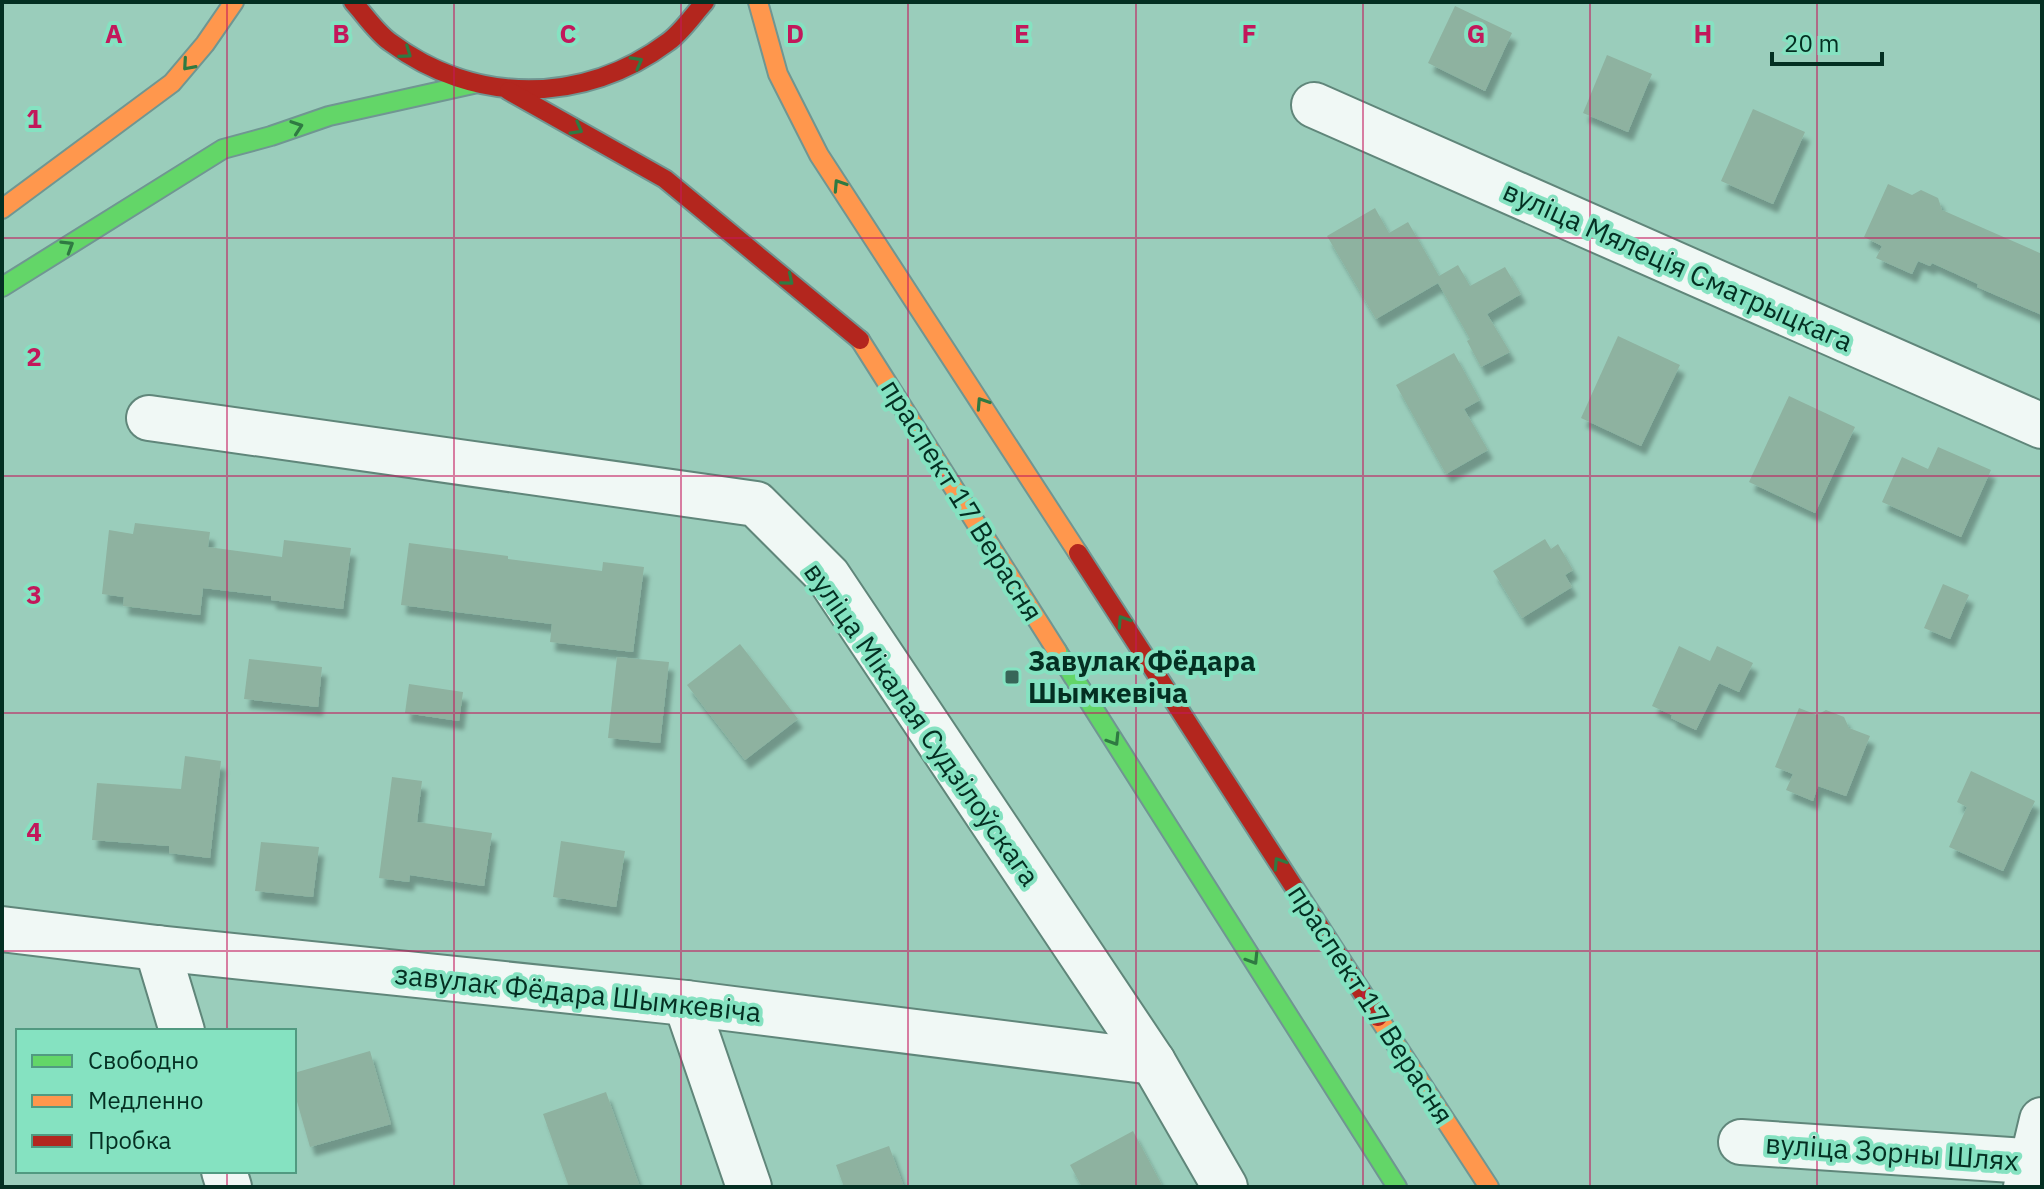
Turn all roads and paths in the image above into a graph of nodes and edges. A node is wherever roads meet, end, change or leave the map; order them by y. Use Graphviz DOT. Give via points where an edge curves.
graph roads {
  1 [pos="234,2"];
  2 [pos="353,2"];
  3 [pos="705,2"];
  4 [pos="758,2"];
  5 [pos="473,84"];
  6 [pos="509,91"];
  7 [pos="1314,105"];
  8 [pos="2,209"];
  9 [pos="2,287"];
  10 [pos="149,418"];
  11 [pos="2042,426"];
  12 [pos="2,929"];
  13 [pos="157,948"];
  14 [pos="686,1003"];
  15 [pos="181,1029"];
  16 [pos="1153,1062"];
  17 [pos="1741,1142"];
  18 [pos="2035,1157"];
  19 [pos="749,1187"];
  20 [pos="1225,1187"];
  21 [pos="1397,1187"];
  22 [pos="1489,1187"];
  1 -- 8 [label="main road, one-way" via="172,83"];
  2 -- 5 [label="main road, one-way" via="408,55"];
  6 -- 3 [label="main road, one-way" via="545,92 614,75 675,36"];
  22 -- 4 [label="main road, праспект 17 Верасня, one-way" via="819,155 778,74"];
  5 -- 6 [label="main road"];
  9 -- 5 [label="main road, one-way" via="223,149 329,116"];
  6 -- 21 [label="main road, праспект 17 Верасня, one-way" via="665,179 860,340"];
  7 -- 11 [label="street, вуліца Мялеція Сматрыцкага"];
  10 -- 16 [label="street, вуліца Мікалая Судзілоўскага" via="756,504 828,576"];
  12 -- 13 [label="street, завулак Фёдара Шымкевіча"];
  13 -- 14 [label="street, завулак Фёдара Шымкевіча"];
  13 -- 15 [label="street"];
  14 -- 16 [label="street, завулак Фёдара Шымкевіча"];
  14 -- 19 [label="street"];
  16 -- 20 [label="street, вуліца Мікалая Судзілоўскага"];
  17 -- 18 [label="street, вуліца Зорны Шлях"];
}
